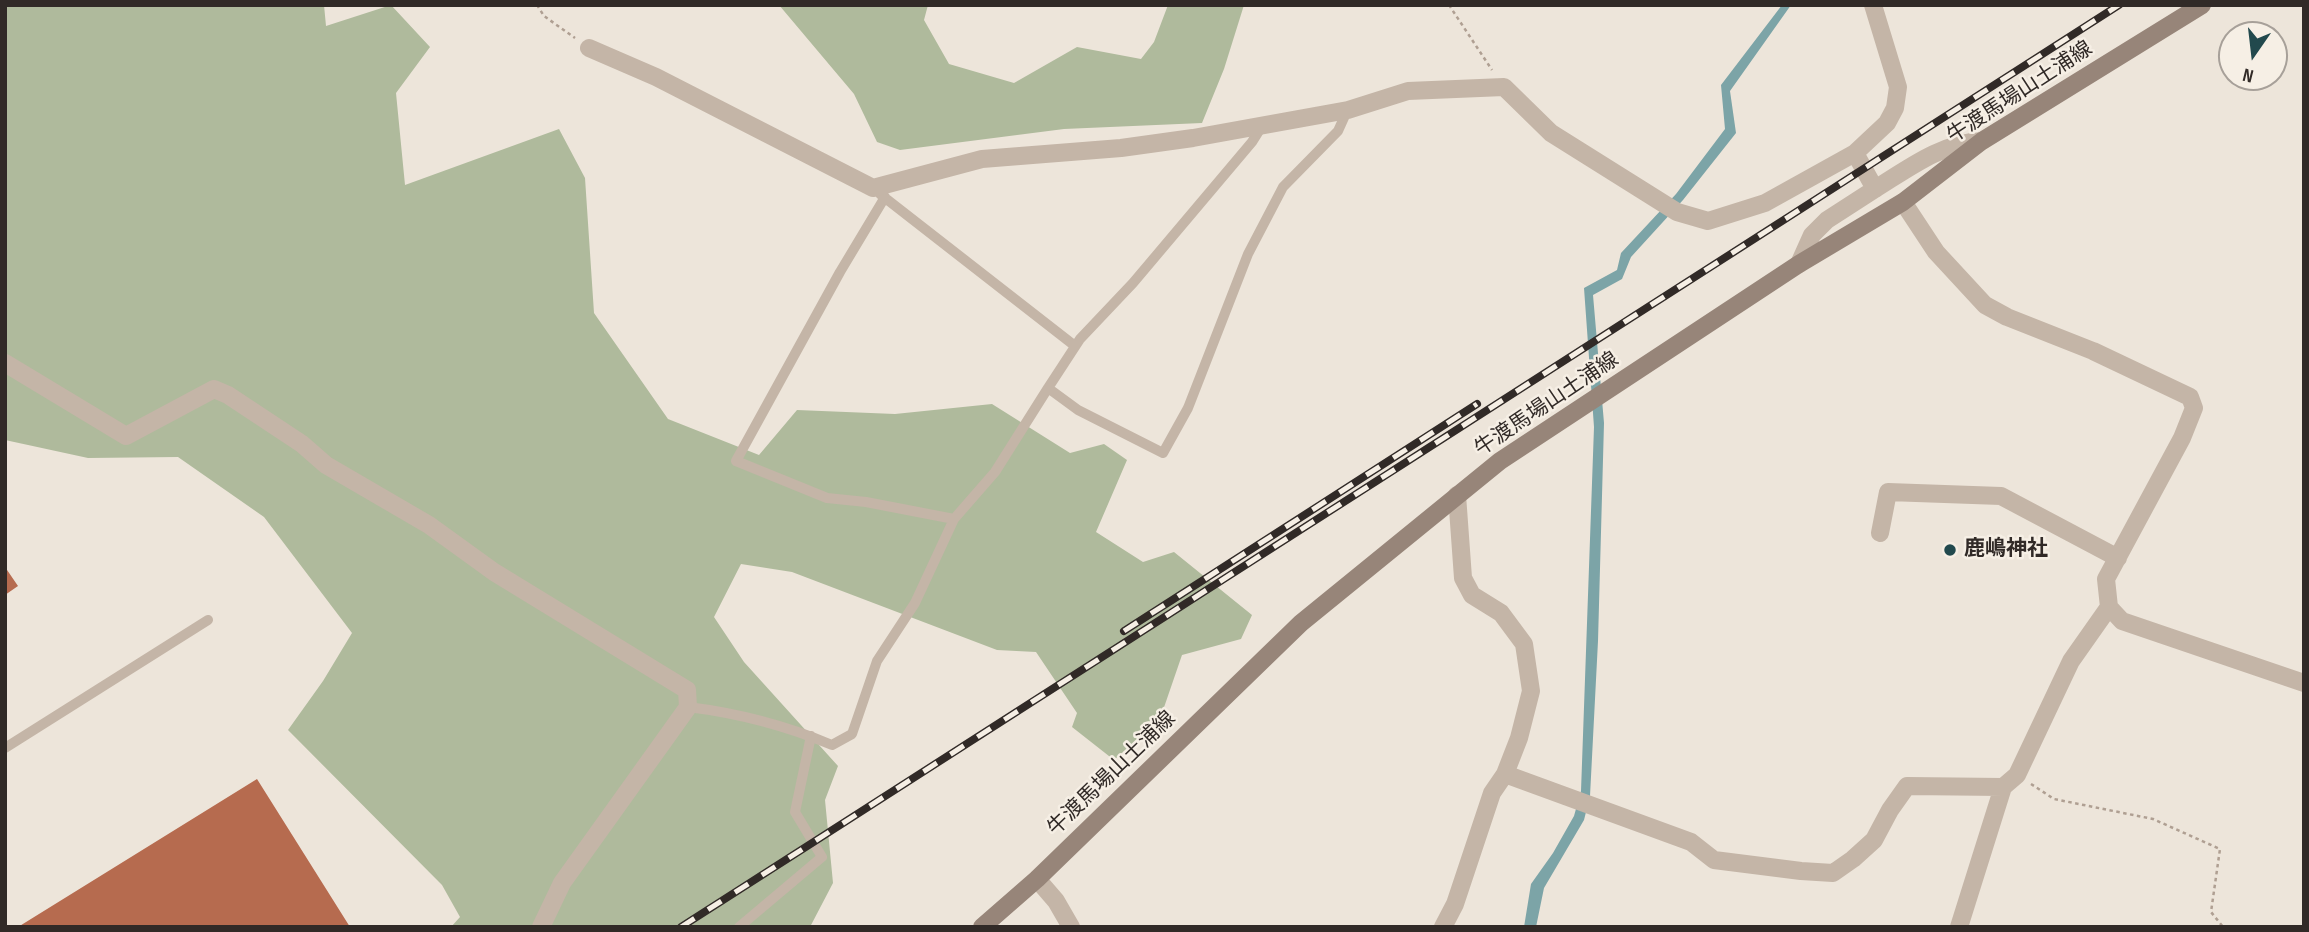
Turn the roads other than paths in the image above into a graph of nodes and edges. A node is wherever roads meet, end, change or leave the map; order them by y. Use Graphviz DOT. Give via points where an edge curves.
graph roads {
  1 [pos="1873,5"];
  2 [pos="2202,5"];
  3 [pos="589,48"];
  4 [pos="1348,110"];
  5 [pos="1262,126"];
  6 [pos="1982,141"];
  7 [pos="1855,153"];
  8 [pos="1875,189"];
  9 [pos="879,193"];
  10 [pos="1903,202"];
  11 [pos="1799,264"];
  12 [pos="1075,346"];
  13 [pos="5,363"];
  14 [pos="1048,387"];
  15 [pos="1457,495"];
  16 [pos="954,519"];
  17 [pos="1880,533"];
  18 [pos="2118,558"];
  19 [pos="2109,607"];
  20 [pos="208,620"];
  21 [pos="2304,684"];
  22 [pos="688,707"];
  23 [pos="811,736"];
  24 [pos="5,748"];
  25 [pos="1505,774"];
  26 [pos="2003,787"];
  27 [pos="1037,880"];
  28 [pos="541,927"];
  29 [pos="739,927"];
  30 [pos="982,927"];
  31 [pos="1071,927"];
  32 [pos="1443,927"];
  33 [pos="1959,927"];
  1 -- 7 [label="street" via="1898,87 1887,123"];
  2 -- 6 [label="main road, 牛渡馬場山土浦線"];
  3 -- 9 [label="street" via="656,77"];
  4 -- 5 [label="street"];
  4 -- 7 [label="street" via="1408,91 1504,87 1551,133 1677,212 1708,220 1765,203"];
  4 -- 14 [label="lane" via="1338,131 1283,187 1248,254 1188,408 1163,453 1078,410"];
  5 -- 9 [label="street" via="1121,148 982,159"];
  5 -- 12 [label="lane"];
  6 -- 8 [label="street" via="1930,154"];
  6 -- 10 [label="main road, 牛渡馬場山土浦線"];
  7 -- 8 [label="street"];
  8 -- 11 [label="street" via="1827,220 1812,235"];
  9 -- 12 [label="lane"];
  9 -- 16 [label="lane" via="736,461 827,498"];
  10 -- 11 [label="main road, 牛渡馬場山土浦線"];
  10 -- 18 [label="street" via="1936,252 1984,305 2190,397 2194,408 2182,438"];
  11 -- 15 [label="main road, 牛渡馬場山土浦線" via="1500,461"];
  12 -- 14 [label="lane"];
  13 -- 22 [label="street" via="126,436 214,389 228,396 326,465 429,525 494,572 687,690"];
  14 -- 16 [label="lane" via="995,472"];
  15 -- 25 [label="street" via="1463,578 1472,595 1501,613 1524,643 1531,691"];
  15 -- 27 [label="main road, 牛渡馬場山土浦線" via="1301,623"];
  16 -- 23 [label="lane" via="915,603 877,661 852,734 832,745"];
  17 -- 18 [label="street" via="1888,492 2001,496"];
  18 -- 19 [label="street" via="2106,579"];
  19 -- 21 [label="street" via="2122,621"];
  19 -- 26 [label="street" via="2071,662 2017,775"];
  20 -- 24 [label="lane"];
  22 -- 23 [label="lane"];
  22 -- 28 [label="street" via="562,883"];
  23 -- 29 [label="lane" via="795,812 822,857"];
  25 -- 26 [label="street" via="1691,842 1714,860 1833,873 1874,840 1907,786"];
  25 -- 32 [label="street" via="1492,793"];
  26 -- 33 [label="street"];
  27 -- 30 [label="main road, 牛渡馬場山土浦線"];
  27 -- 31 [label="street"];
}
